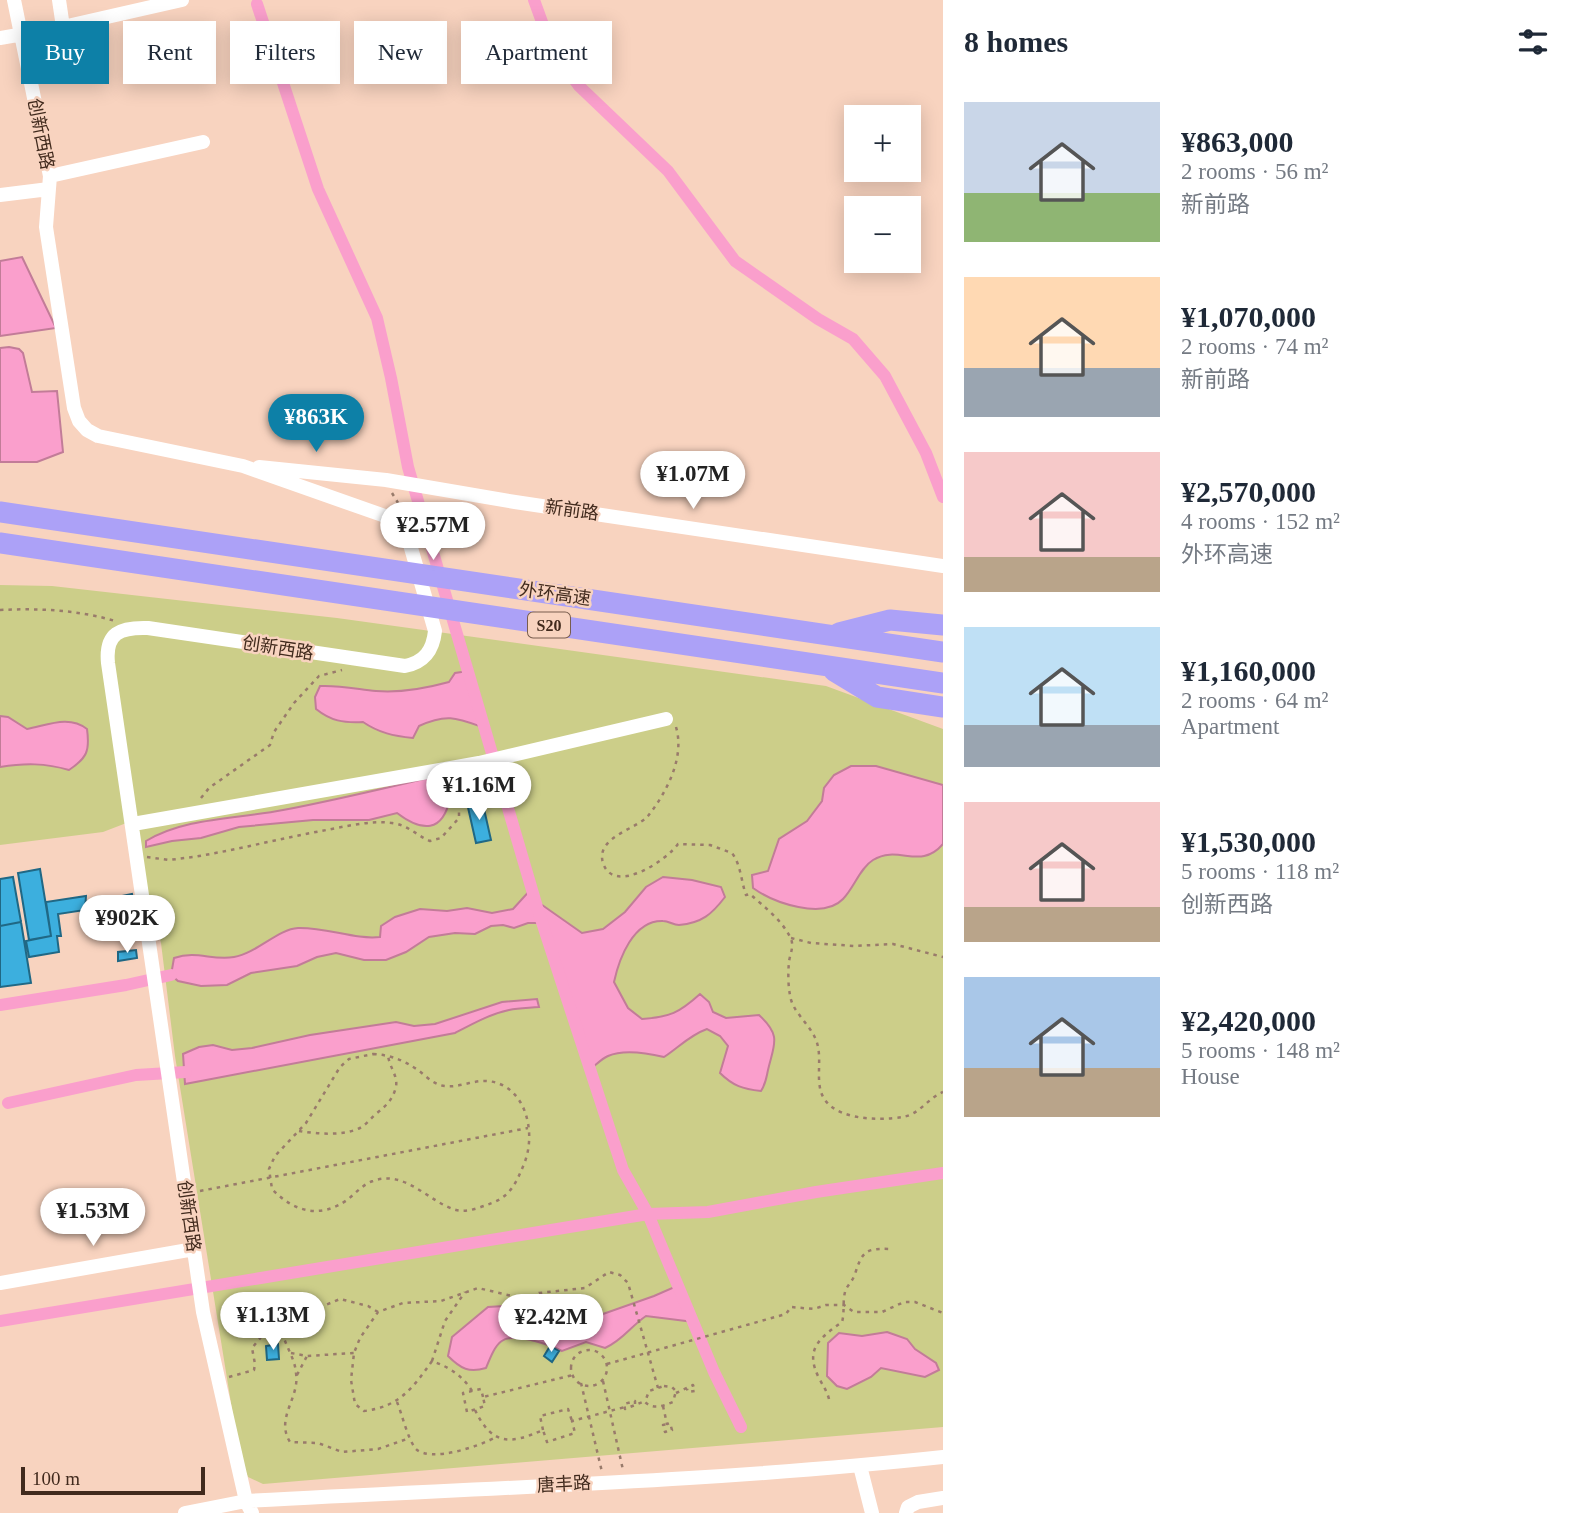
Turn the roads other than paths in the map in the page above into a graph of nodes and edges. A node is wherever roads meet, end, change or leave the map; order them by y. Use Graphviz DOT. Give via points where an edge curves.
graph roads {
  1 [pos="15,0"];
  2 [pos="59,0"];
  3 [pos="182,0"];
  4 [pos="129,6"];
  5 [pos="63,21"];
  6 [pos="83,21"];
  7 [pos="21,36"];
  8 [pos="0,38"];
  9 [pos="21,42"];
  10 [pos="30,84"];
  11 [pos="203,142"];
  12 [pos="49,182"];
  13 [pos="0,195"];
  14 [pos="243,466"];
  15 [pos="0,512"];
  16 [pos="0,543"];
  17 [pos="943,566"];
  18 [pos="943,625"];
  19 [pos="830,635"];
  20 [pos="943,652"];
  21 [pos="826,666"];
  22 [pos="943,683"];
  23 [pos="943,706"];
  24 [pos="666,719"];
  25 [pos="133,824"];
  26 [pos="194,1249"];
  27 [pos="0,1283"];
  28 [pos="943,1457"];
  29 [pos="860,1466"];
  30 [pos="943,1498"];
  31 [pos="249,1507"];
  32 [pos="185,1513"];
  33 [pos="872,1513"];
  34 [pos="906,1513"];
  1 -- 7 [label="street, 创新西路"];
  2 -- 5 [label="street"];
  3 -- 4 [label="street"];
  4 -- 6 [label="street"];
  8 -- 9 [label="street"];
  10 -- 12 [label="street, 创新西路"];
  11 -- 12 [label="street"];
  12 -- 13 [label="street"];
  12 -- 14 [label="street, 创新西路" via="46,227 79,421 87,430 112,441"];
  14 -- 17 [label="street, 新前路" via="386,480"];
  14 -- 25 [label="street, 创新西路" via="396,522 409,541 435,631 430,651 414,664 397,666 138,628 120,631 107,653"];
  15 -- 19 [label="highway, 外环高速 / S20"];
  16 -- 21 [label="highway, 外环高速 / S20"];
  18 -- 19 [label="highway" via="890,620"];
  19 -- 20 [label="highway, 外环高速 / S20"];
  21 -- 22 [label="highway, 外环高速 / S20"];
  21 -- 23 [label="highway" via="877,697"];
  24 -- 25 [label="street" via="476,763"];
  25 -- 26 [label="street, 创新西路"];
  26 -- 27 [label="street"];
  26 -- 31 [label="street, 创新西路" via="203,1311"];
  28 -- 29 [label="street, 唐丰路"];
  29 -- 31 [label="street, 唐丰路"];
  29 -- 33 [label="street"];
  30 -- 34 [label="street" via="918,1502"];
  31 -- 32 [label="street, 唐丰路"];
}
